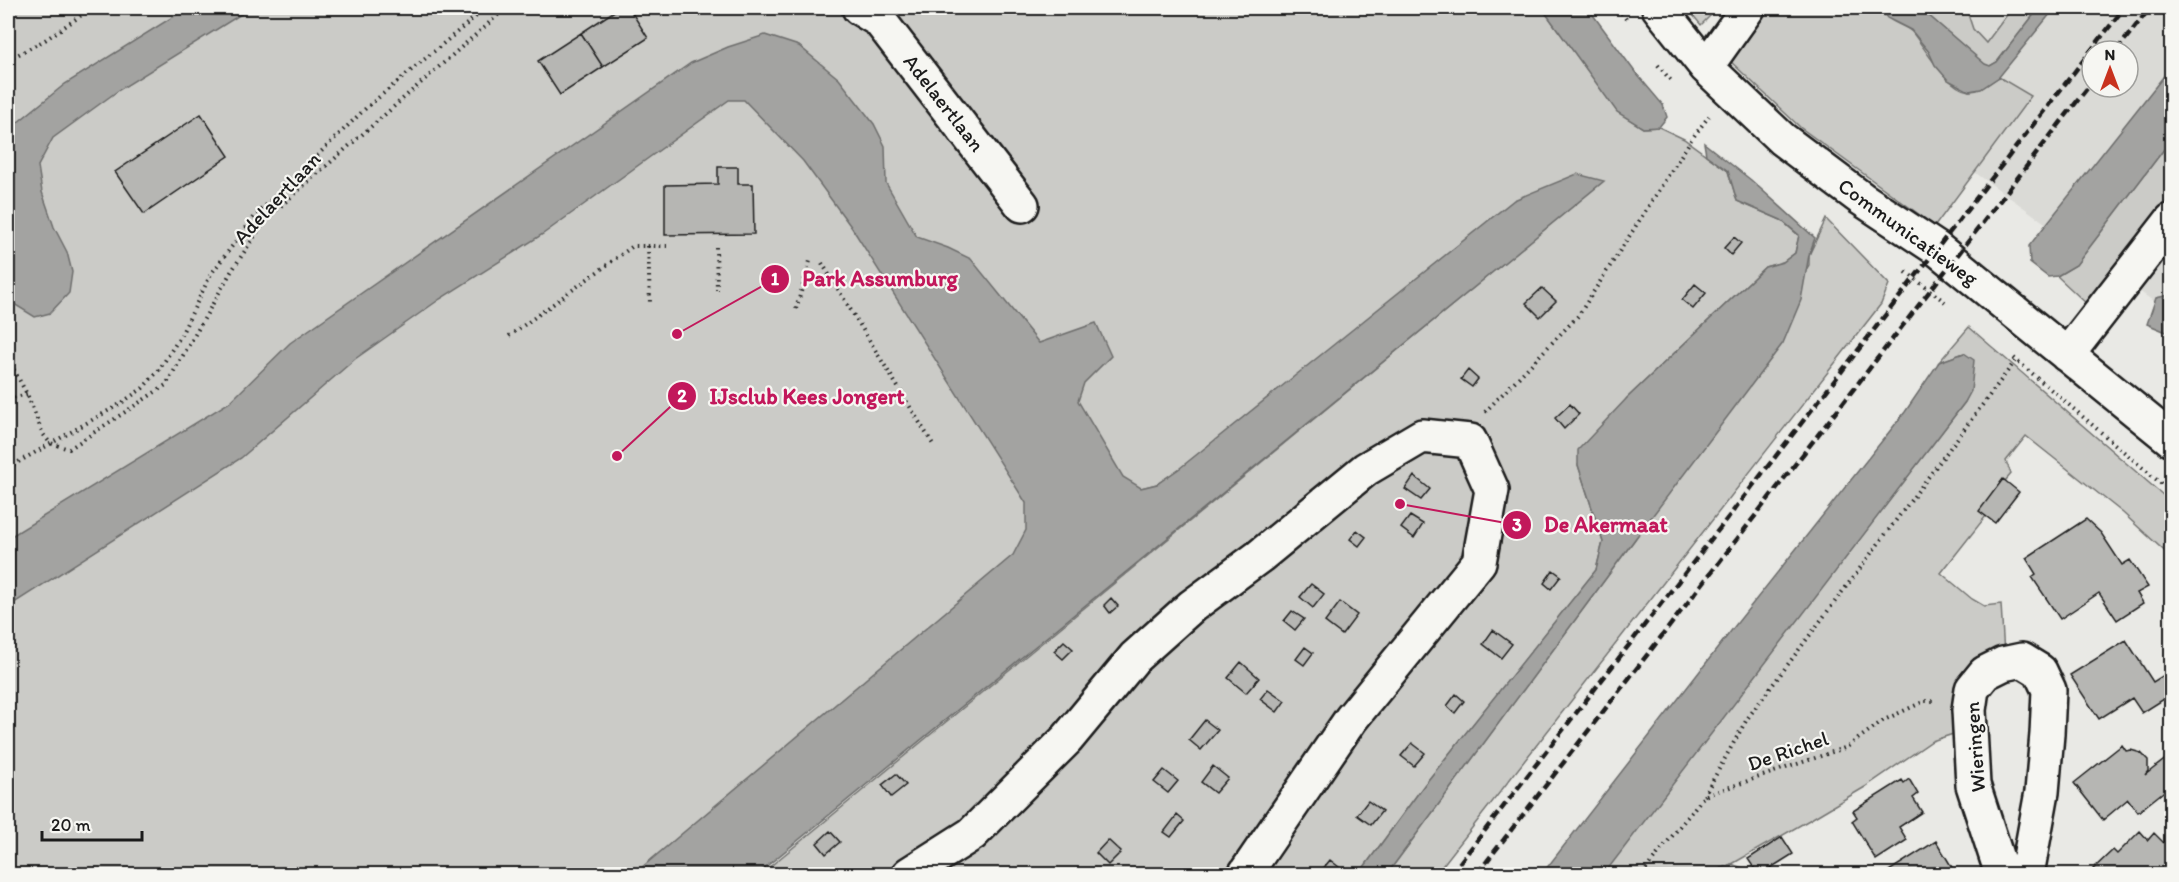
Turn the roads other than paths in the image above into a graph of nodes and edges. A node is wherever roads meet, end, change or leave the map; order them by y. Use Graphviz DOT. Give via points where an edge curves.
graph roads {
  1 [pos="859,8"];
  2 [pos="1659,8"];
  3 [pos="1748,8"];
  4 [pos="1706,67"];
  5 [pos="1022,205"];
  6 [pos="2172,220"];
  7 [pos="2067,355"];
  8 [pos="2172,440"];
  9 [pos="909,874"];
  10 [pos="1245,874"];
  11 [pos="2002,874"];
  12 [pos="2027,874"];
  1 -- 5 [label="street, Adelaertlaan" via="879,20"];
  2 -- 4 [label="street, Communicatieweg"];
  3 -- 4 [label="street"];
  4 -- 7 [label="street, Communicatieweg" via="1782,140 1936,248"];
  6 -- 7 [label="street"];
  7 -- 8 [label="street, Communicatieweg"];
  9 -- 10 [label="street" via="972,834 1067,739 1135,657 1192,606 1366,469 1422,436 1470,441 1492,490 1479,562 1351,719"];
  11 -- 12 [label="street, Wieringen" via="1973,785 1969,710 1972,689 1984,673 2022,660 2040,671 2049,690 2042,792"];
}
